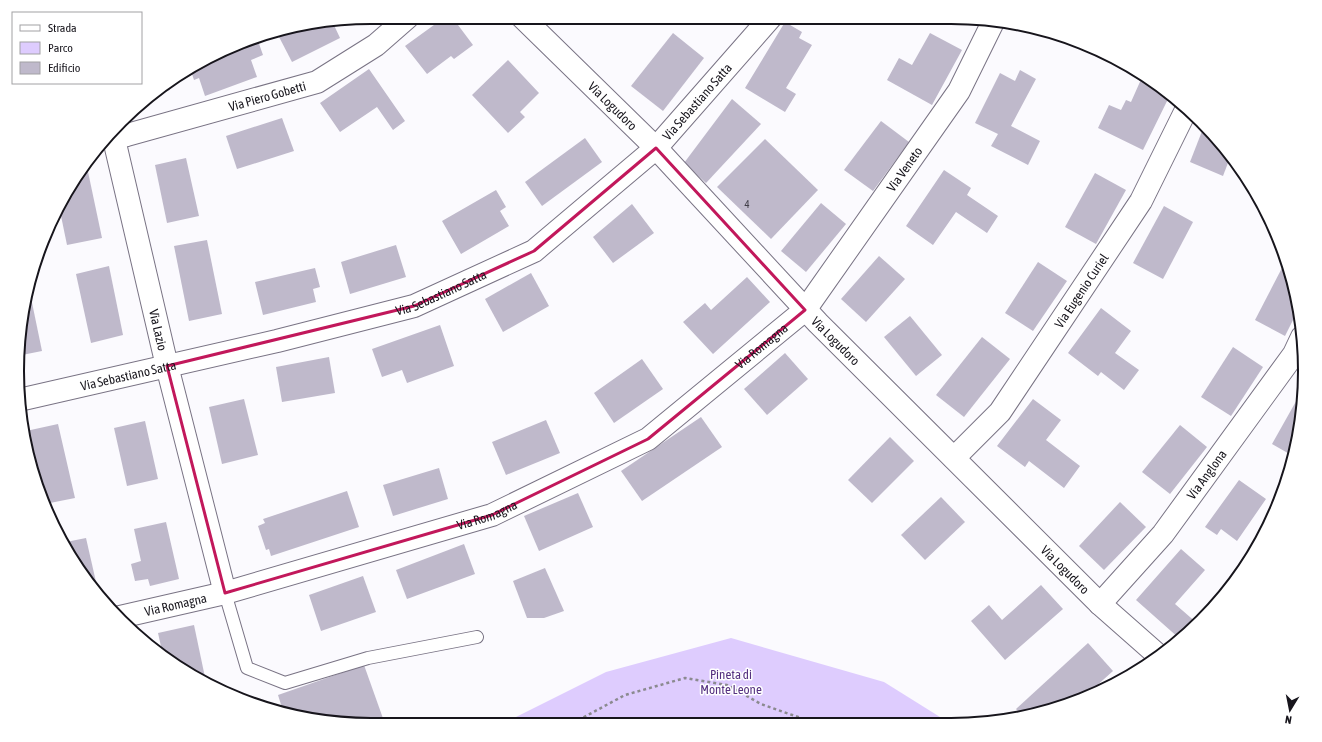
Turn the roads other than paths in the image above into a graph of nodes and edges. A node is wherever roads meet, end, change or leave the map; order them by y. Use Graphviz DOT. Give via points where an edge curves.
graph roads {
  1 [pos="400,24"];
  2 [pos="529,24"];
  3 [pos="766,24"];
  4 [pos="991,27"];
  5 [pos="1184,114"];
  6 [pos="116,136"];
  7 [pos="113,139"];
  8 [pos="656,148"];
  9 [pos="805,310"];
  10 [pos="1297,348"];
  11 [pos="167,366"];
  12 [pos="25,399"];
  13 [pos="954,458"];
  14 [pos="225,593"];
  15 [pos="1100,604"];
  16 [pos="126,616"];
  17 [pos="477,637"];
  18 [pos="1154,652"];
  1 -- 6 [label="street, Via Piero Gobetti" via="376,45 317,82"];
  2 -- 8 [label="street, Via Logudoro"];
  3 -- 8 [label="street, Via Sebastiano Satta"];
  4 -- 9 [label="street, Via Veneto" via="959,91"];
  5 -- 13 [label="street, Via Eugenio Curiel" via="1141,201 1000,412"];
  7 -- 11 [label="street, Via Lazio"];
  8 -- 9 [label="street, Via Logudoro"];
  8 -- 11 [label="street, Via Sebastiano Satta" via="534,251 414,306"];
  9 -- 13 [label="street, Via Logudoro"];
  9 -- 14 [label="street, Via Romagna" via="648,439 485,517"];
  10 -- 15 [label="street, Via Anglona" via="1163,534"];
  11 -- 12 [label="street, Via Sebastiano Satta"];
  11 -- 14 [label="street, Via Lazio"];
  13 -- 15 [label="street, Via Logudoro"];
  14 -- 16 [label="street, Via Romagna"];
  14 -- 17 [label="lane" via="247,668 285,683 368,658"];
  15 -- 18 [label="street, Via Logudoro"];
}
